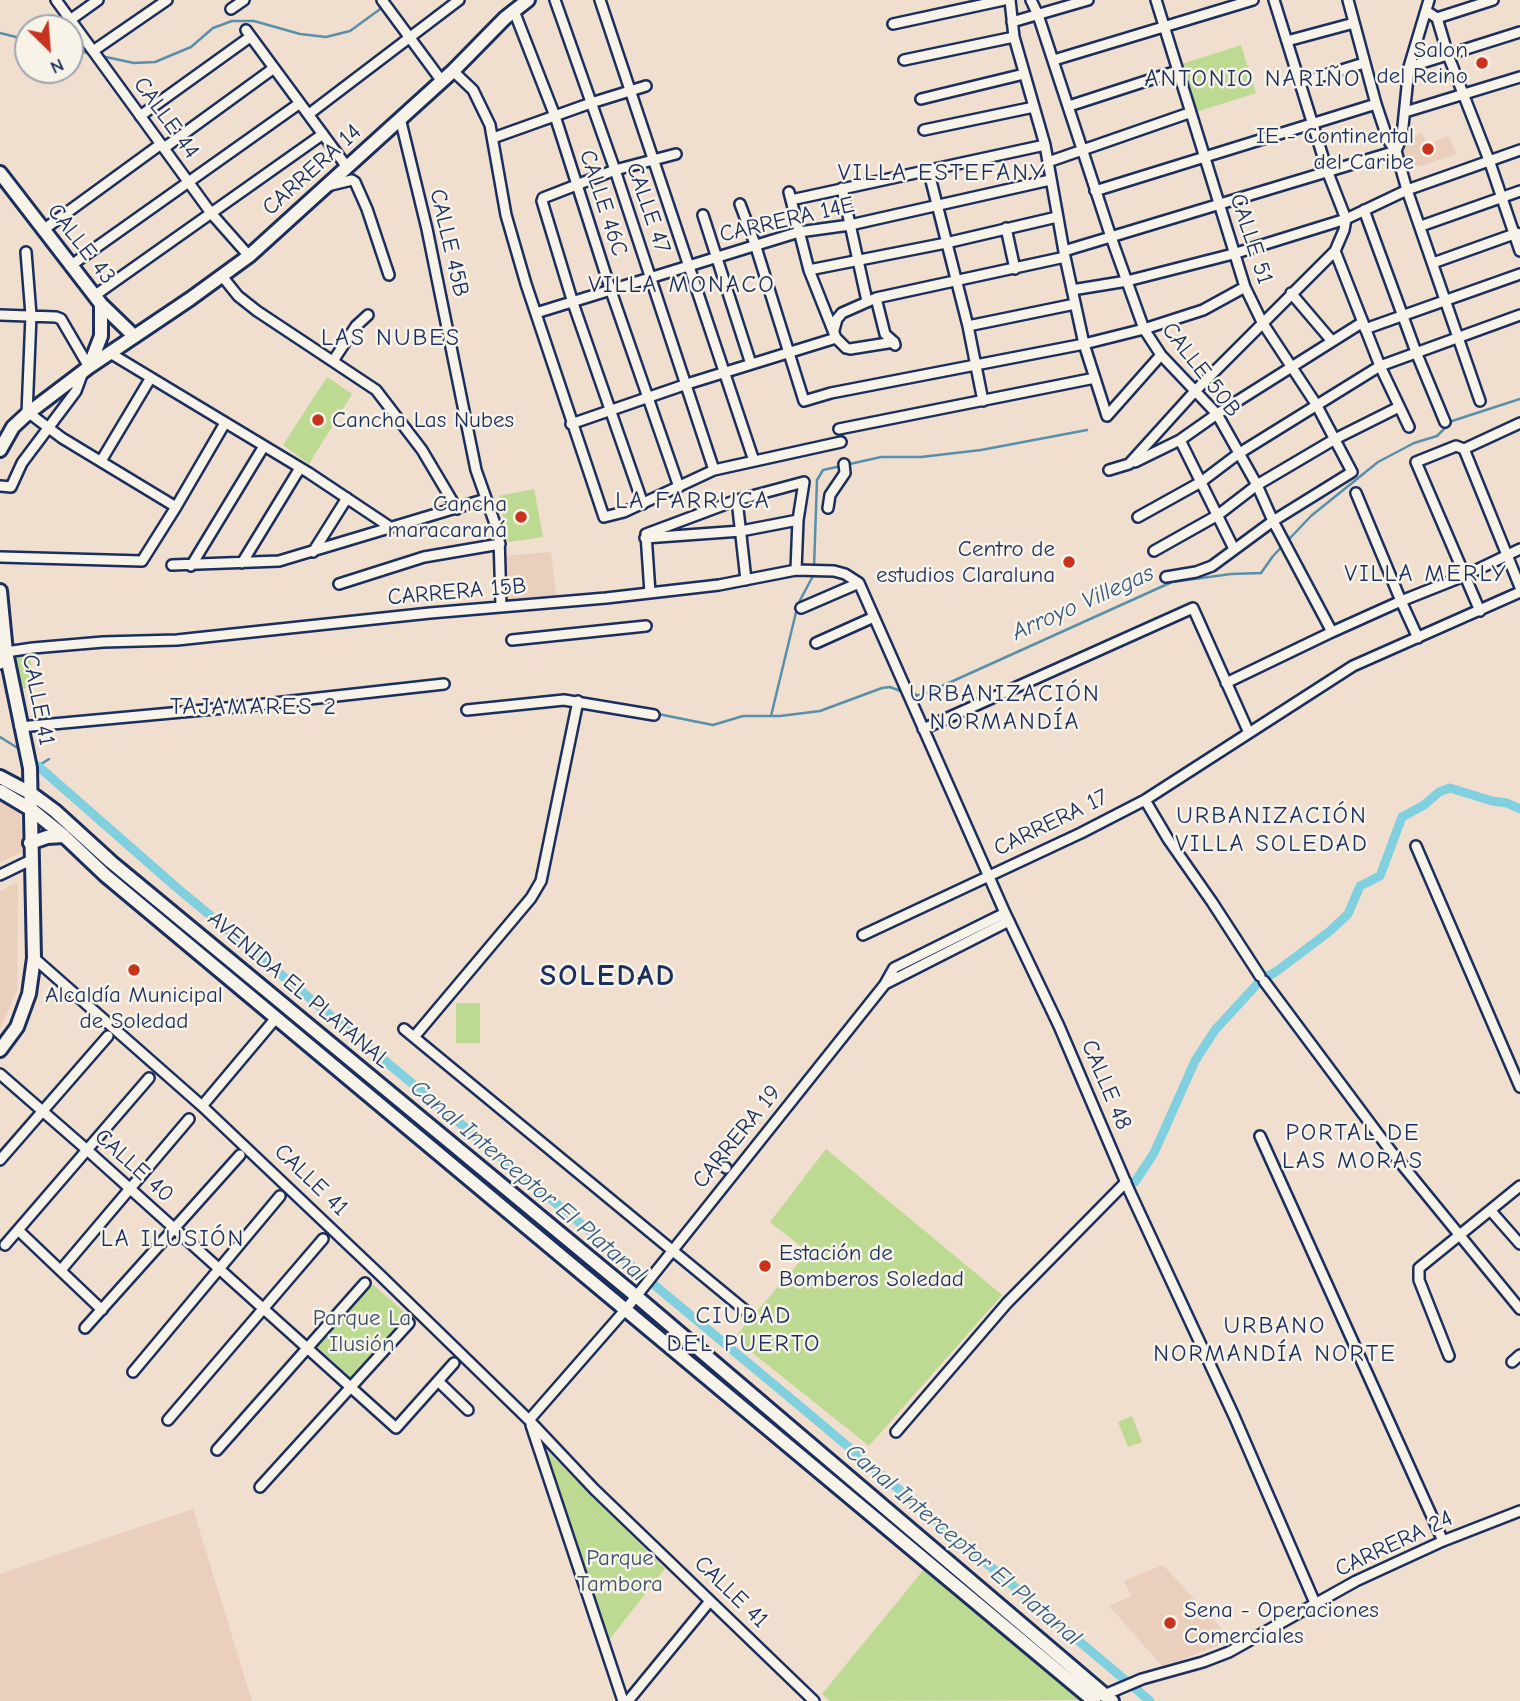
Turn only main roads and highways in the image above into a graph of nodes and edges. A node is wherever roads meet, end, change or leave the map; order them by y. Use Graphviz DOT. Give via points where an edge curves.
graph roads {
  1 [pos="528,0"];
  2 [pos="0,173"];
  3 [pos="97,300"];
  4 [pos="134,336"];
  5 [pos="86,370"];
  6 [pos="1,445"];
  7 [pos="0,591"];
  8 [pos="0,777"];
  9 [pos="0,791"];
  10 [pos="32,794"];
  11 [pos="32,810"];
  12 [pos="64,835"];
  13 [pos="30,843"];
  14 [pos="0,1050"];
  15 [pos="1105,1697"];
  1 -- 4 [label="main road, CARRERA 14" via="249,256"];
  2 -- 3 [label="main road, CALLE 43"];
  3 -- 4 [label="main road, CALLE 43"];
  3 -- 5 [label="main road" via="101,336"];
  4 -- 5 [label="main road, CARRERA 14"];
  5 -- 6 [label="main road, CARRERA 14" via="13,427"];
  7 -- 10 [label="main road, CALLE 41" via="6,652"];
  8 -- 10 [label="main road, AVENIDA EL PLATANAL"];
  9 -- 11 [label="main road, AVENIDA EL PLATANAL"];
  10 -- 11 [label="main road, CALLE 41"];
  10 -- 15 [label="main road, AVENIDA EL PLATANAL" via="638,1294"];
  11 -- 12 [label="main road, AVENIDA EL PLATANAL"];
  11 -- 13 [label="main road, CALLE 41"];
  12 -- 13 [label="main road"];
  12 -- 15 [label="main road, AVENIDA EL PLATANAL" via="105,875 626,1309"];
  13 -- 14 [label="main road, CALLE 41" via="34,958 29,994 17,1027"];
}
